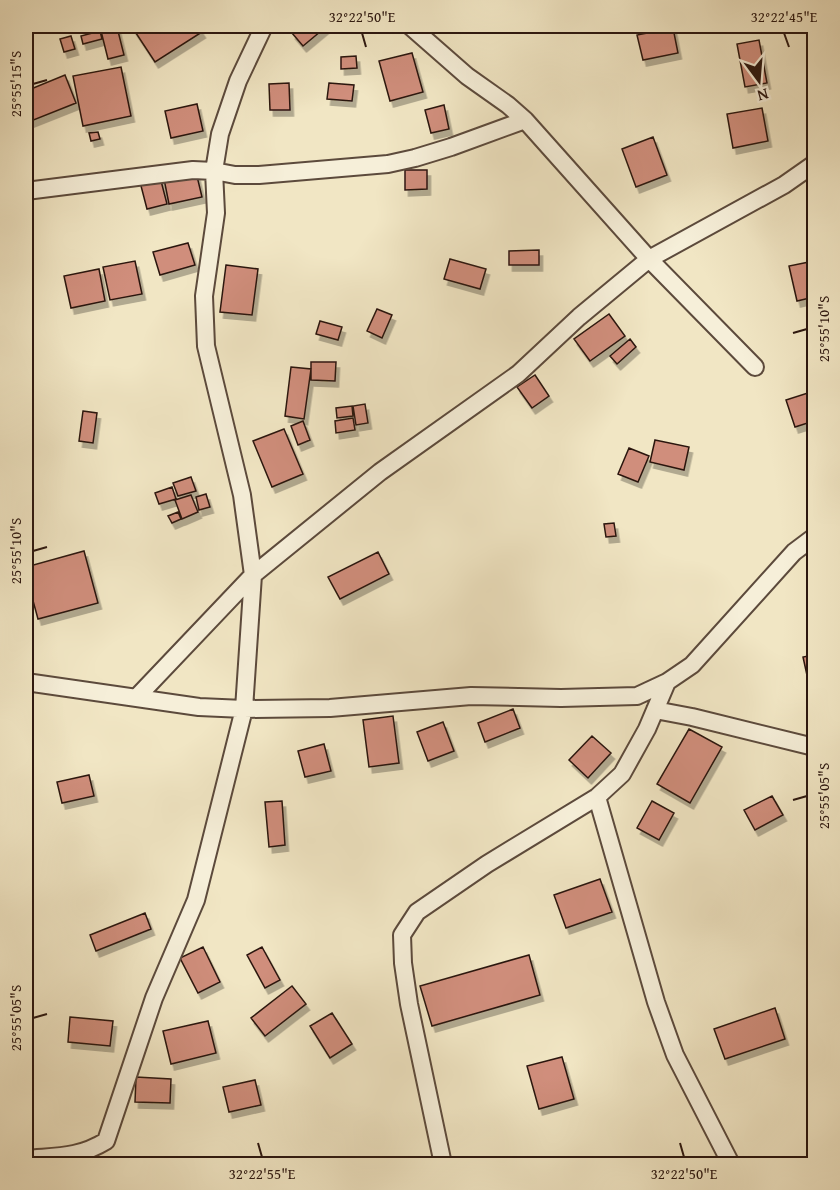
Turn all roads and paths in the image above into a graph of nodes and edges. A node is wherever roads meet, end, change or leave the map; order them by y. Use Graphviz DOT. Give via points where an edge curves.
graph roads {
  1 [pos="264,26"];
  2 [pos="410,26"];
  3 [pos="525,120"];
  4 [pos="814,164"];
  5 [pos="214,171"];
  6 [pos="26,191"];
  7 [pos="650,259"];
  8 [pos="755,366"];
  9 [pos="814,537"];
  10 [pos="253,575"];
  11 [pos="26,682"];
  12 [pos="667,682"];
  13 [pos="136,697"];
  14 [pos="244,709"];
  15 [pos="655,710"];
  16 [pos="814,747"];
  17 [pos="597,797"];
  18 [pos="26,1159"];
  19 [pos="443,1164"];
  20 [pos="731,1164"];
  1 -- 5 [label="street" via="234,92 220,134"];
  2 -- 3 [label="street"];
  3 -- 5 [label="street" via="388,164 259,175"];
  3 -- 7 [label="street"];
  4 -- 7 [label="street" via="784,185"];
  5 -- 6 [label="street" via="193,170"];
  5 -- 10 [label="street" via="216,213 204,296 206,346 242,495"];
  7 -- 8 [label="street"];
  7 -- 10 [label="street" via="518,374 380,472"];
  9 -- 12 [label="street" via="794,552 692,665"];
  10 -- 13 [label="street"];
  10 -- 14 [label="street"];
  11 -- 13 [label="street"];
  12 -- 14 [label="street" via="637,696 471,696 330,708"];
  12 -- 15 [label="street"];
  13 -- 14 [label="street"];
  14 -- 18 [label="street" via="196,900 154,998 106,1141 77,1155"];
  15 -- 16 [label="street"];
  15 -- 17 [label="street" via="622,774"];
  17 -- 19 [label="street" via="417,912 402,935 409,1004"];
  17 -- 20 [label="street" via="656,1002 675,1054"];
}
